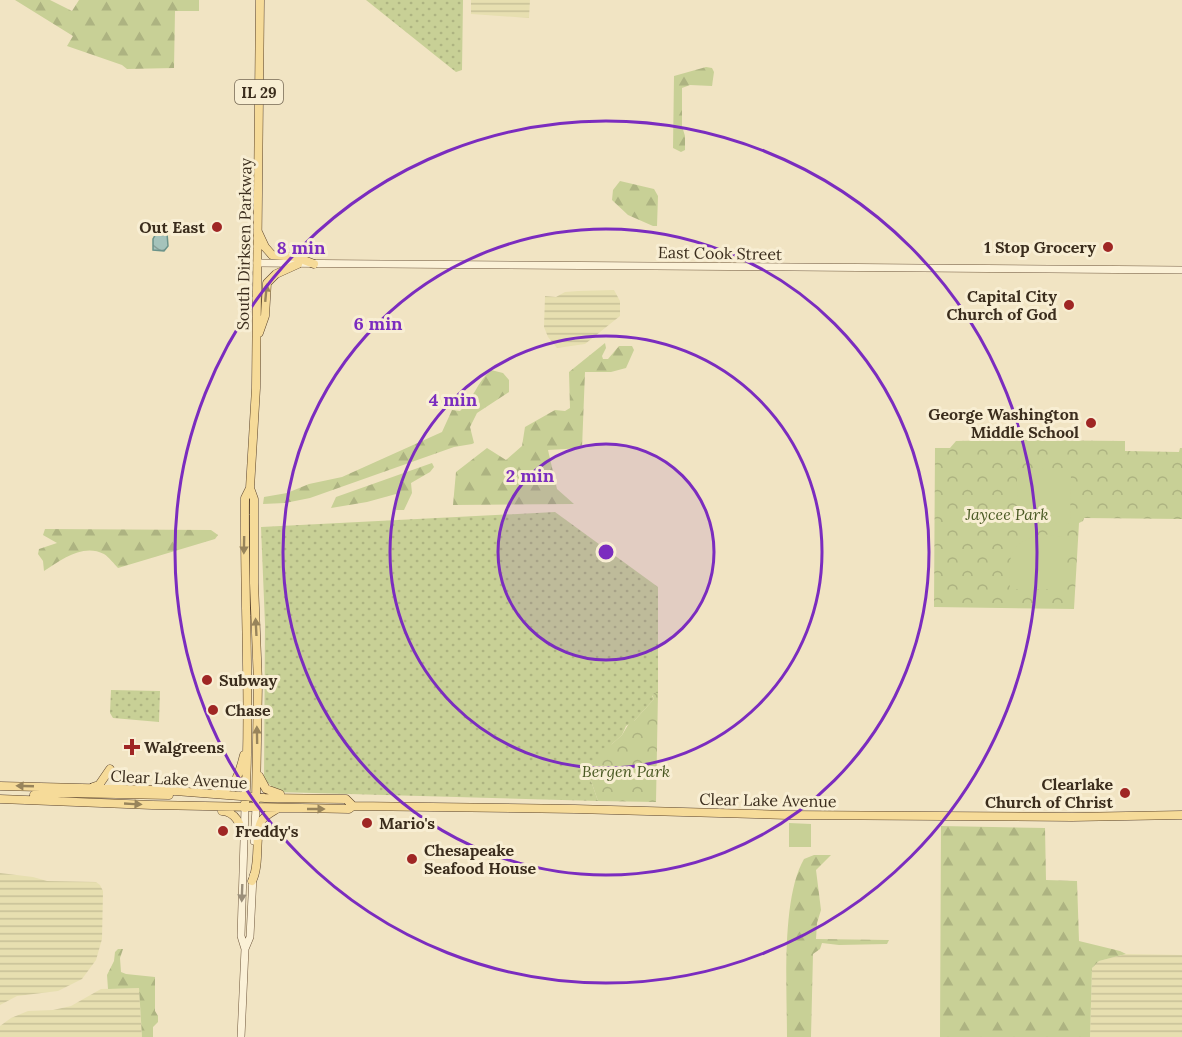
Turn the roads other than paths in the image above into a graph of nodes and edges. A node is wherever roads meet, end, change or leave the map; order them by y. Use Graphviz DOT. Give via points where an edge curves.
graph roads {
  1 [pos="260,0"];
  2 [pos="257,231"];
  3 [pos="257,263"];
  4 [pos="298,264"];
  5 [pos="314,264"];
  6 [pos="1182,270"];
  7 [pos="256,340"];
  8 [pos="250,488"];
  9 [pos="247,745"];
  10 [pos="110,769"];
  11 [pos="257,770"];
  12 [pos="0,786"];
  13 [pos="92,788"];
  14 [pos="187,792"];
  15 [pos="256,793"];
  16 [pos="216,794"];
  17 [pos="246,796"];
  18 [pos="325,798"];
  19 [pos="0,799"];
  20 [pos="18,799"];
  21 [pos="152,805"];
  22 [pos="353,806"];
  23 [pos="245,808"];
  24 [pos="256,808"];
  25 [pos="277,809"];
  26 [pos="1182,815"];
  27 [pos="244,836"];
  28 [pos="252,881"];
  29 [pos="245,949"];
  30 [pos="240,1037"];
  1 -- 2 [label="main road, South Dirksen Parkway / IL 29"];
  2 -- 3 [label="main road, South Dirksen Parkway / IL 29"];
  2 -- 5 [label="main road" via="272,255 297,257"];
  3 -- 4 [label="street, East Cook Street"];
  3 -- 7 [label="main road, South Dirksen Parkway / IL 29"];
  4 -- 5 [label="street, East Cook Street"];
  7 -- 4 [label="main road, one-way" via="265,316 267,283"];
  5 -- 6 [label="street, East Cook Street"];
  7 -- 8 [label="main road, South Dirksen Parkway / IL 29"];
  8 -- 9 [label="main road, South Dirksen Parkway / IL 29, one-way" via="245,498"];
  11 -- 8 [label="main road, South Dirksen Parkway / IL 29, one-way" via="254,499"];
  9 -- 16 [label="main road" via="235,783"];
  9 -- 17 [label="main road, South Dirksen Parkway / IL 29"];
  10 -- 13 [label="main road" via="99,785"];
  11 -- 15 [label="main road, South Dirksen Parkway / IL 29"];
  11 -- 18 [label="main road" via="261,782 271,792"];
  13 -- 12 [label="main road, Clear Lake Avenue, one-way"];
  13 -- 14 [label="main road, Clear Lake Avenue"];
  14 -- 16 [label="main road, Clear Lake Avenue"];
  14 -- 20 [label="main road" via="65,793"];
  15 -- 17 [label="main road, Clear Lake Avenue"];
  15 -- 18 [label="main road, Clear Lake Avenue"];
  15 -- 24 [label="main road, IL 29"];
  16 -- 17 [label="main road, Clear Lake Avenue"];
  17 -- 23 [label="main road, South Dirksen Parkway / IL 29"];
  18 -- 22 [label="main road, Clear Lake Avenue" via="346,799"];
  19 -- 20 [label="main road, Clear Lake Avenue"];
  20 -- 21 [label="main road, Clear Lake Avenue, one-way"];
  21 -- 23 [label="main road, Clear Lake Avenue"];
  21 -- 27 [label="main road" via="160,809 227,811 238,820"];
  25 -- 22 [label="main road, Clear Lake Avenue, one-way"];
  22 -- 26 [label="main road, Clear Lake Avenue" via="833,815"];
  23 -- 24 [label="main road, Clear Lake Avenue"];
  23 -- 27 [label="street, IL 29"];
  24 -- 25 [label="main road, Clear Lake Avenue"];
  24 -- 28 [label="street, IL 29"];
  25 -- 28 [label="main road" via="260,825 257,872"];
  27 -- 29 [label="street, IL 29, one-way" via="241,936"];
  28 -- 29 [label="street, IL 29" via="250,937"];
  29 -- 30 [label="street, IL 29"];
}
